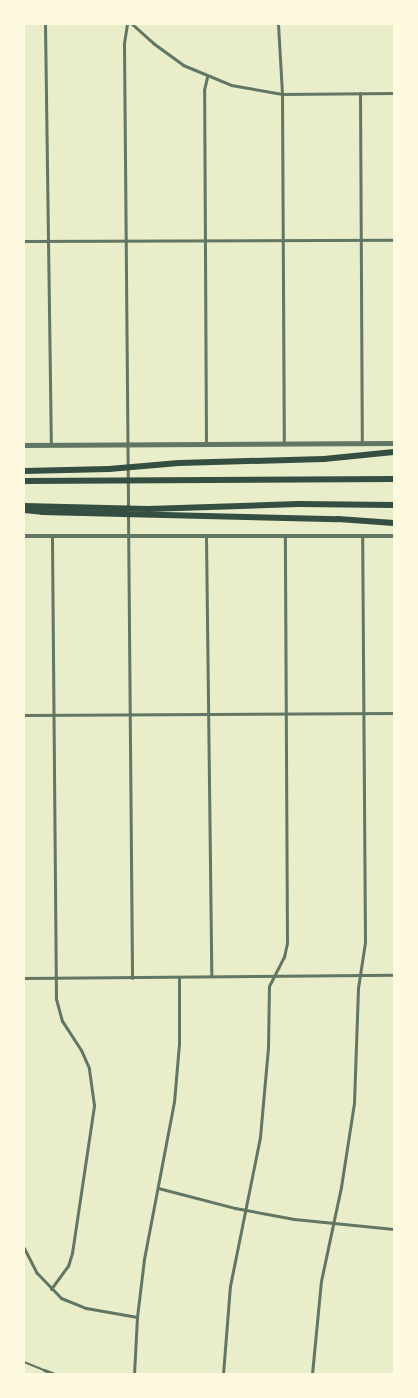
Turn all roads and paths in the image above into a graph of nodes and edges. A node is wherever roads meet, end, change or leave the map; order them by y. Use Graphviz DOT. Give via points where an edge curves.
graph roads {
  1 [pos="45,24"];
  2 [pos="127,24"];
  3 [pos="132,24"];
  4 [pos="278,24"];
  5 [pos="207,77"];
  6 [pos="360,93"];
  7 [pos="394,93"];
  8 [pos="282,94"];
  9 [pos="205,240"];
  10 [pos="283,240"];
  11 [pos="360,240"];
  12 [pos="394,240"];
  13 [pos="50,241"];
  14 [pos="126,241"];
  15 [pos="24,242"];
  16 [pos="284,442"];
  17 [pos="206,443"];
  18 [pos="362,443"];
  19 [pos="394,443"];
  20 [pos="127,444"];
  21 [pos="24,445"];
  22 [pos="51,445"];
  23 [pos="394,452"];
  24 [pos="24,471"];
  25 [pos="394,479"];
  26 [pos="24,481"];
  27 [pos="394,505"];
  28 [pos="24,508"];
  29 [pos="147,512"];
  30 [pos="394,523"];
  31 [pos="24,536"];
  32 [pos="52,536"];
  33 [pos="362,536"];
  34 [pos="394,536"];
  35 [pos="128,537"];
  36 [pos="206,537"];
  37 [pos="285,537"];
  38 [pos="364,713"];
  39 [pos="394,713"];
  40 [pos="24,714"];
  41 [pos="54,714"];
  42 [pos="130,714"];
  43 [pos="208,714"];
  44 [pos="287,714"];
  45 [pos="361,975"];
  46 [pos="394,975"];
  47 [pos="211,976"];
  48 [pos="274,976"];
  49 [pos="24,978"];
  50 [pos="56,978"];
  51 [pos="132,978"];
  52 [pos="179,978"];
  53 [pos="158,1188"];
  54 [pos="245,1210"];
  55 [pos="333,1224"];
  56 [pos="394,1229"];
  57 [pos="24,1248"];
  58 [pos="51,1289"];
  59 [pos="137,1318"];
  60 [pos="24,1362"];
  61 [pos="44,1370"];
  62 [pos="55,1374"];
  63 [pos="134,1374"];
  64 [pos="223,1374"];
  65 [pos="312,1374"];
  1 -- 13 [label="street"];
  2 -- 14 [label="street" via="124,44"];
  3 -- 5 [label="street" via="173,58"];
  4 -- 8 [label="street"];
  5 -- 8 [label="street" via="248,90"];
  5 -- 9 [label="street" via="204,90"];
  6 -- 7 [label="street"];
  6 -- 8 [label="street"];
  6 -- 11 [label="street"];
  8 -- 10 [label="street"];
  9 -- 10 [label="street"];
  9 -- 14 [label="street"];
  9 -- 17 [label="street"];
  10 -- 11 [label="street"];
  10 -- 16 [label="street"];
  11 -- 12 [label="street"];
  11 -- 18 [label="street"];
  13 -- 14 [label="street"];
  13 -- 15 [label="street"];
  13 -- 22 [label="street"];
  14 -- 20 [label="street"];
  16 -- 17 [label="street"];
  16 -- 18 [label="street"];
  17 -- 20 [label="street"];
  18 -- 19 [label="street"];
  20 -- 22 [label="street"];
  20 -- 35 [label="street"];
  21 -- 22 [label="street"];
  23 -- 24 [label="highway" via="324,459 179,462 109,469"];
  25 -- 26 [label="highway"];
  27 -- 29 [label="highway" via="298,504"];
  28 -- 29 [label="highway" via="42,512"];
  29 -- 30 [label="highway"];
  31 -- 32 [label="street"];
  32 -- 35 [label="street"];
  32 -- 41 [label="street"];
  33 -- 34 [label="street"];
  33 -- 37 [label="street"];
  33 -- 38 [label="street"];
  35 -- 36 [label="street"];
  35 -- 42 [label="street"];
  36 -- 37 [label="street"];
  36 -- 43 [label="street"];
  37 -- 44 [label="street"];
  38 -- 39 [label="street"];
  38 -- 44 [label="street"];
  38 -- 45 [label="street" via="365,942"];
  40 -- 41 [label="street"];
  41 -- 42 [label="street"];
  41 -- 50 [label="street"];
  42 -- 43 [label="street"];
  42 -- 51 [label="street"];
  43 -- 44 [label="street"];
  43 -- 47 [label="street"];
  44 -- 48 [label="street" via="287,944"];
  45 -- 46 [label="street"];
  45 -- 48 [label="street"];
  45 -- 55 [label="street" via="354,1103"];
  47 -- 48 [label="street"];
  47 -- 52 [label="street"];
  48 -- 54 [label="street" via="269,986 268,1048 260,1137"];
  49 -- 50 [label="street"];
  50 -- 51 [label="street"];
  50 -- 58 [label="street" via="59,1014 89,1068 94,1105 72,1253 68,1266"];
  51 -- 52 [label="street"];
  52 -- 53 [label="street" via="179,1044 174,1102"];
  53 -- 54 [label="street"];
  53 -- 59 [label="street"];
  54 -- 55 [label="street"];
  54 -- 64 [label="street" via="230,1286"];
  55 -- 56 [label="street"];
  55 -- 65 [label="street" via="317,1304"];
  57 -- 58 [label="street" via="37,1274"];
  58 -- 59 [label="street" via="74,1305"];
  59 -- 63 [label="street"];
  60 -- 61 [label="lane"];
  61 -- 62 [label="street"];
}
